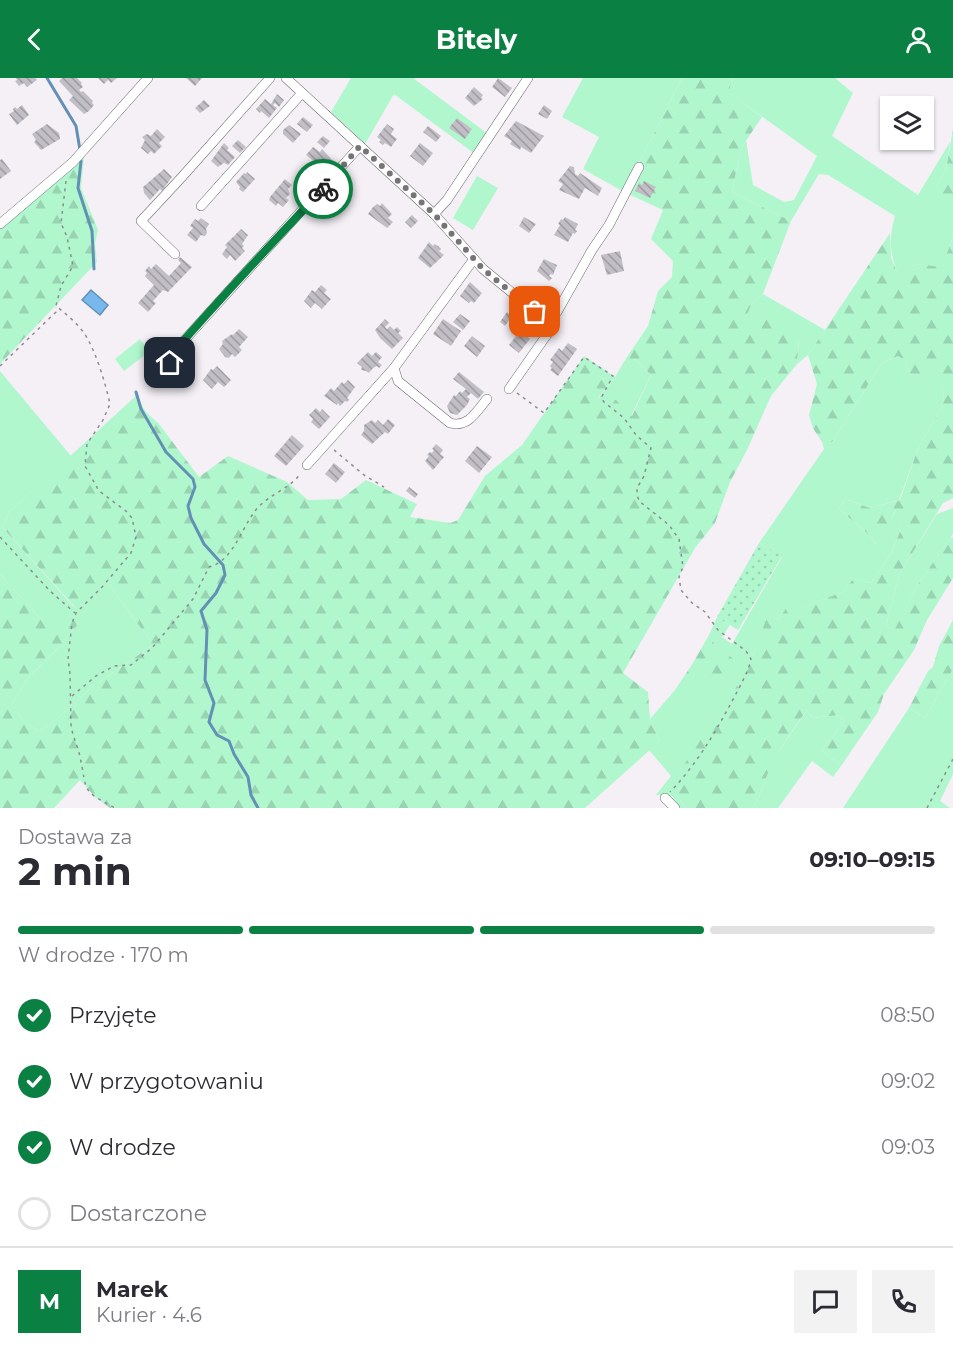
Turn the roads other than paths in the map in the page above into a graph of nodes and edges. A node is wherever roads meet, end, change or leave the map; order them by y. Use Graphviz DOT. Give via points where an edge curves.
graph roads {
  1 [pos="148,78"];
  2 [pos="270,78"];
  3 [pos="286,78"];
  4 [pos="528,78"];
  5 [pos="302,93"];
  6 [pos="360,146"];
  7 [pos="639,167"];
  8 [pos="201,206"];
  9 [pos="434,214"];
  10 [pos="0,224"];
  11 [pos="175,254"];
  12 [pos="474,259"];
  13 [pos="548,322"];
  14 [pos="170,363"];
  15 [pos="394,368"];
  16 [pos="508,389"];
  17 [pos="487,399"];
  18 [pos="307,465"];
  19 [pos="665,798"];
  20 [pos="675,808"];
  1 -- 10 [label="street" via="65,169"];
  2 -- 11 [label="street" via="141,221"];
  3 -- 5 [label="street"];
  4 -- 9 [label="street"];
  5 -- 6 [label="street"];
  5 -- 8 [label="street"];
  6 -- 9 [label="street"];
  6 -- 14 [label="street" via="170,356"];
  7 -- 13 [label="street" via="609,225"];
  9 -- 12 [label="street"];
  12 -- 13 [label="street"];
  12 -- 15 [label="street"];
  13 -- 16 [label="street" via="553,326"];
  15 -- 17 [label="street" via="398,381 450,423 467,423"];
  15 -- 18 [label="street"];
  19 -- 20 [label="street"];
}
